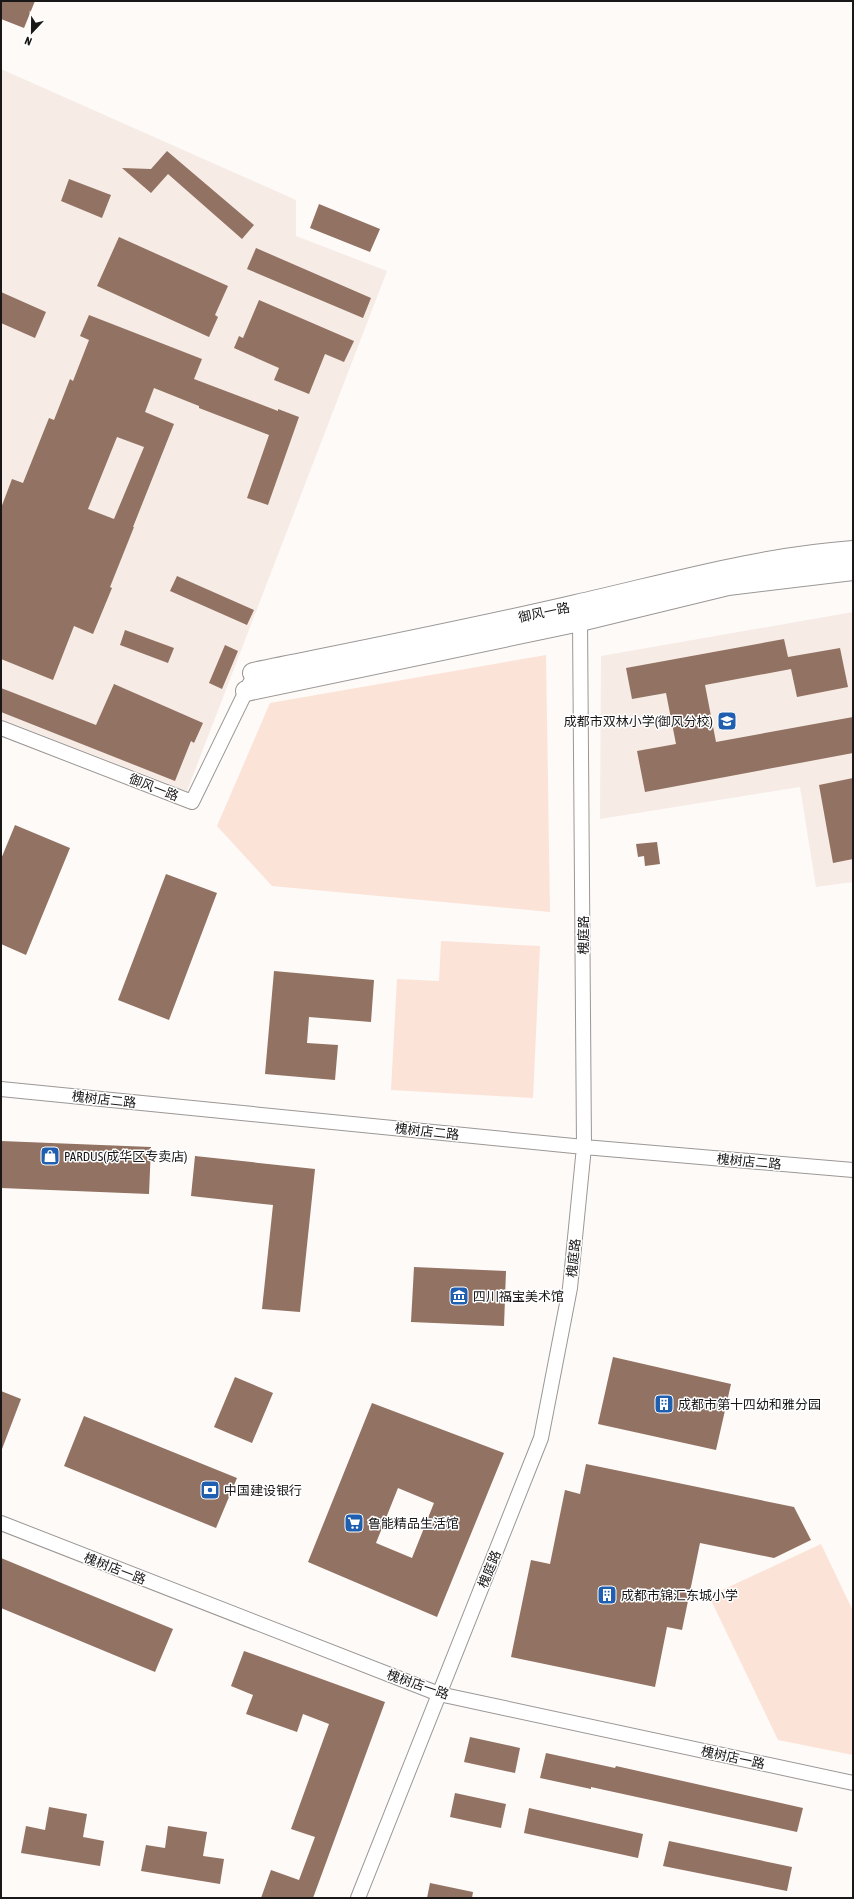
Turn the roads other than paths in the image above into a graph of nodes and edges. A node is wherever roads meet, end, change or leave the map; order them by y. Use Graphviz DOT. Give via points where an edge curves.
graph roads {
  1 [pos="853,551"];
  2 [pos="853,570"];
  3 [pos="578,613"];
  4 [pos="250,682"];
  5 [pos="1,728"];
  6 [pos="1,1089"];
  7 [pos="584,1147"];
  8 [pos="853,1170"];
  9 [pos="1,1523"];
  10 [pos="439,1694"];
  11 [pos="853,1783"];
  12 [pos="358,1898"];
  1 -- 3 [label="main road, 御风一路" via="823,553 723,569"];
  2 -- 3 [label="main road, 御风一路" via="728,585"];
  3 -- 4 [label="main road, 御风一路"];
  3 -- 7 [label="street, 槐庭路"];
  4 -- 5 [label="street, 御风一路" via="192,802"];
  6 -- 7 [label="street, 槐树店二路"];
  7 -- 8 [label="street, 槐树店二路"];
  7 -- 10 [label="street, 槐庭路" via="570,1288 541,1438"];
  9 -- 10 [label="street, 槐树店一路"];
  10 -- 11 [label="street, 槐树店一路"];
  10 -- 12 [label="street, 槐庭路"];
}
